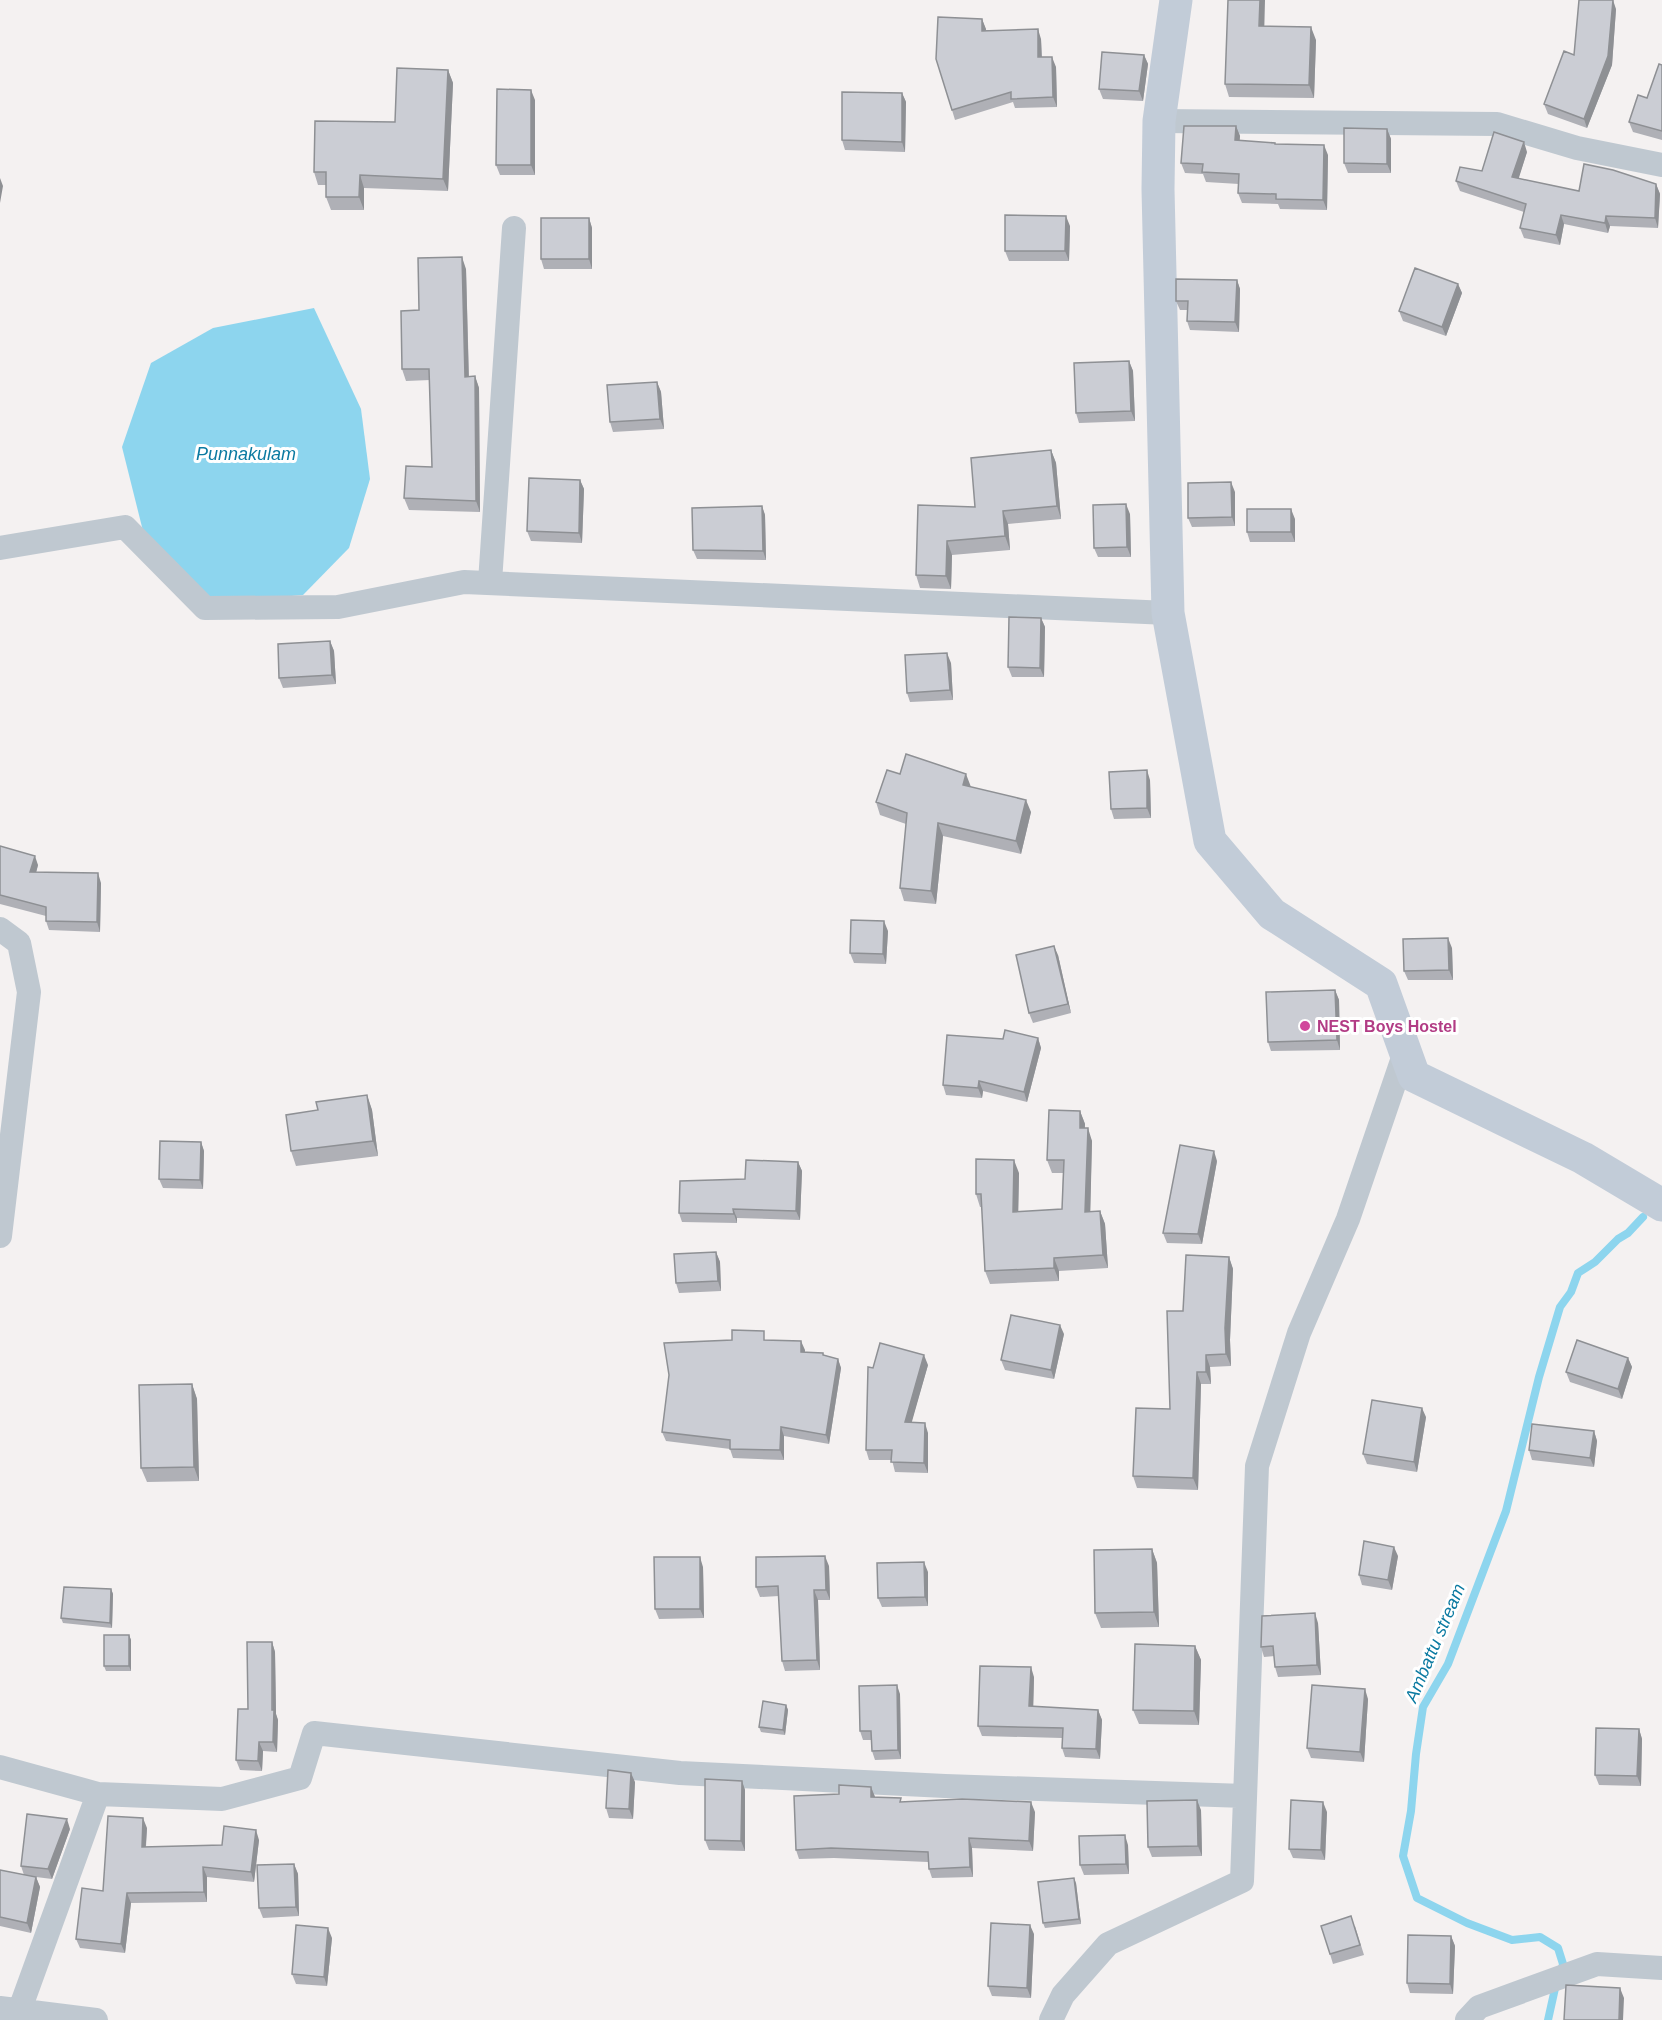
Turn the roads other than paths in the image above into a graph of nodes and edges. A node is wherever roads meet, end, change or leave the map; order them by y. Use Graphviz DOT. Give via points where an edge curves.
graph roads {
  1 [pos="1176,0"];
  2 [pos="1159,121"];
  3 [pos="1662,165"];
  4 [pos="514,228"];
  5 [pos="0,548"];
  6 [pos="490,582"];
  7 [pos="1168,613"];
  8 [pos="0,929"];
  9 [pos="1405,1052"];
  10 [pos="1662,1205"];
  11 [pos="0,1236"];
  12 [pos="0,1767"];
  13 [pos="98,1794"];
  14 [pos="1245,1796"];
  15 [pos="1662,1968"];
  16 [pos="12,2013"];
  17 [pos="96,2020"];
  18 [pos="1051,2020"];
  19 [pos="1467,2020"];
  1 -- 2 [label="street"];
  2 -- 3 [label="street" via="1497,124 1577,148"];
  2 -- 7 [label="street"];
  4 -- 6 [label="street"];
  5 -- 6 [label="street" via="126,527 205,608 339,607 464,582"];
  6 -- 7 [label="street"];
  7 -- 9 [label="street" via="1210,841 1272,914 1381,984"];
  8 -- 11 [label="street" via="19,943 29,992"];
  9 -- 10 [label="street" via="1414,1076 1584,1158"];
  9 -- 14 [label="street" via="1348,1219 1299,1333 1257,1467"];
  12 -- 13 [label="street"];
  13 -- 14 [label="street" via="222,1799 300,1778 314,1733 680,1773"];
  13 -- 16 [label="street"];
  14 -- 18 [label="street" via="1242,1881 1108,1944 1063,1995"];
  15 -- 19 [label="street" via="1597,1964 1479,2007"];
  16 -- 17 [label="street"];
}
